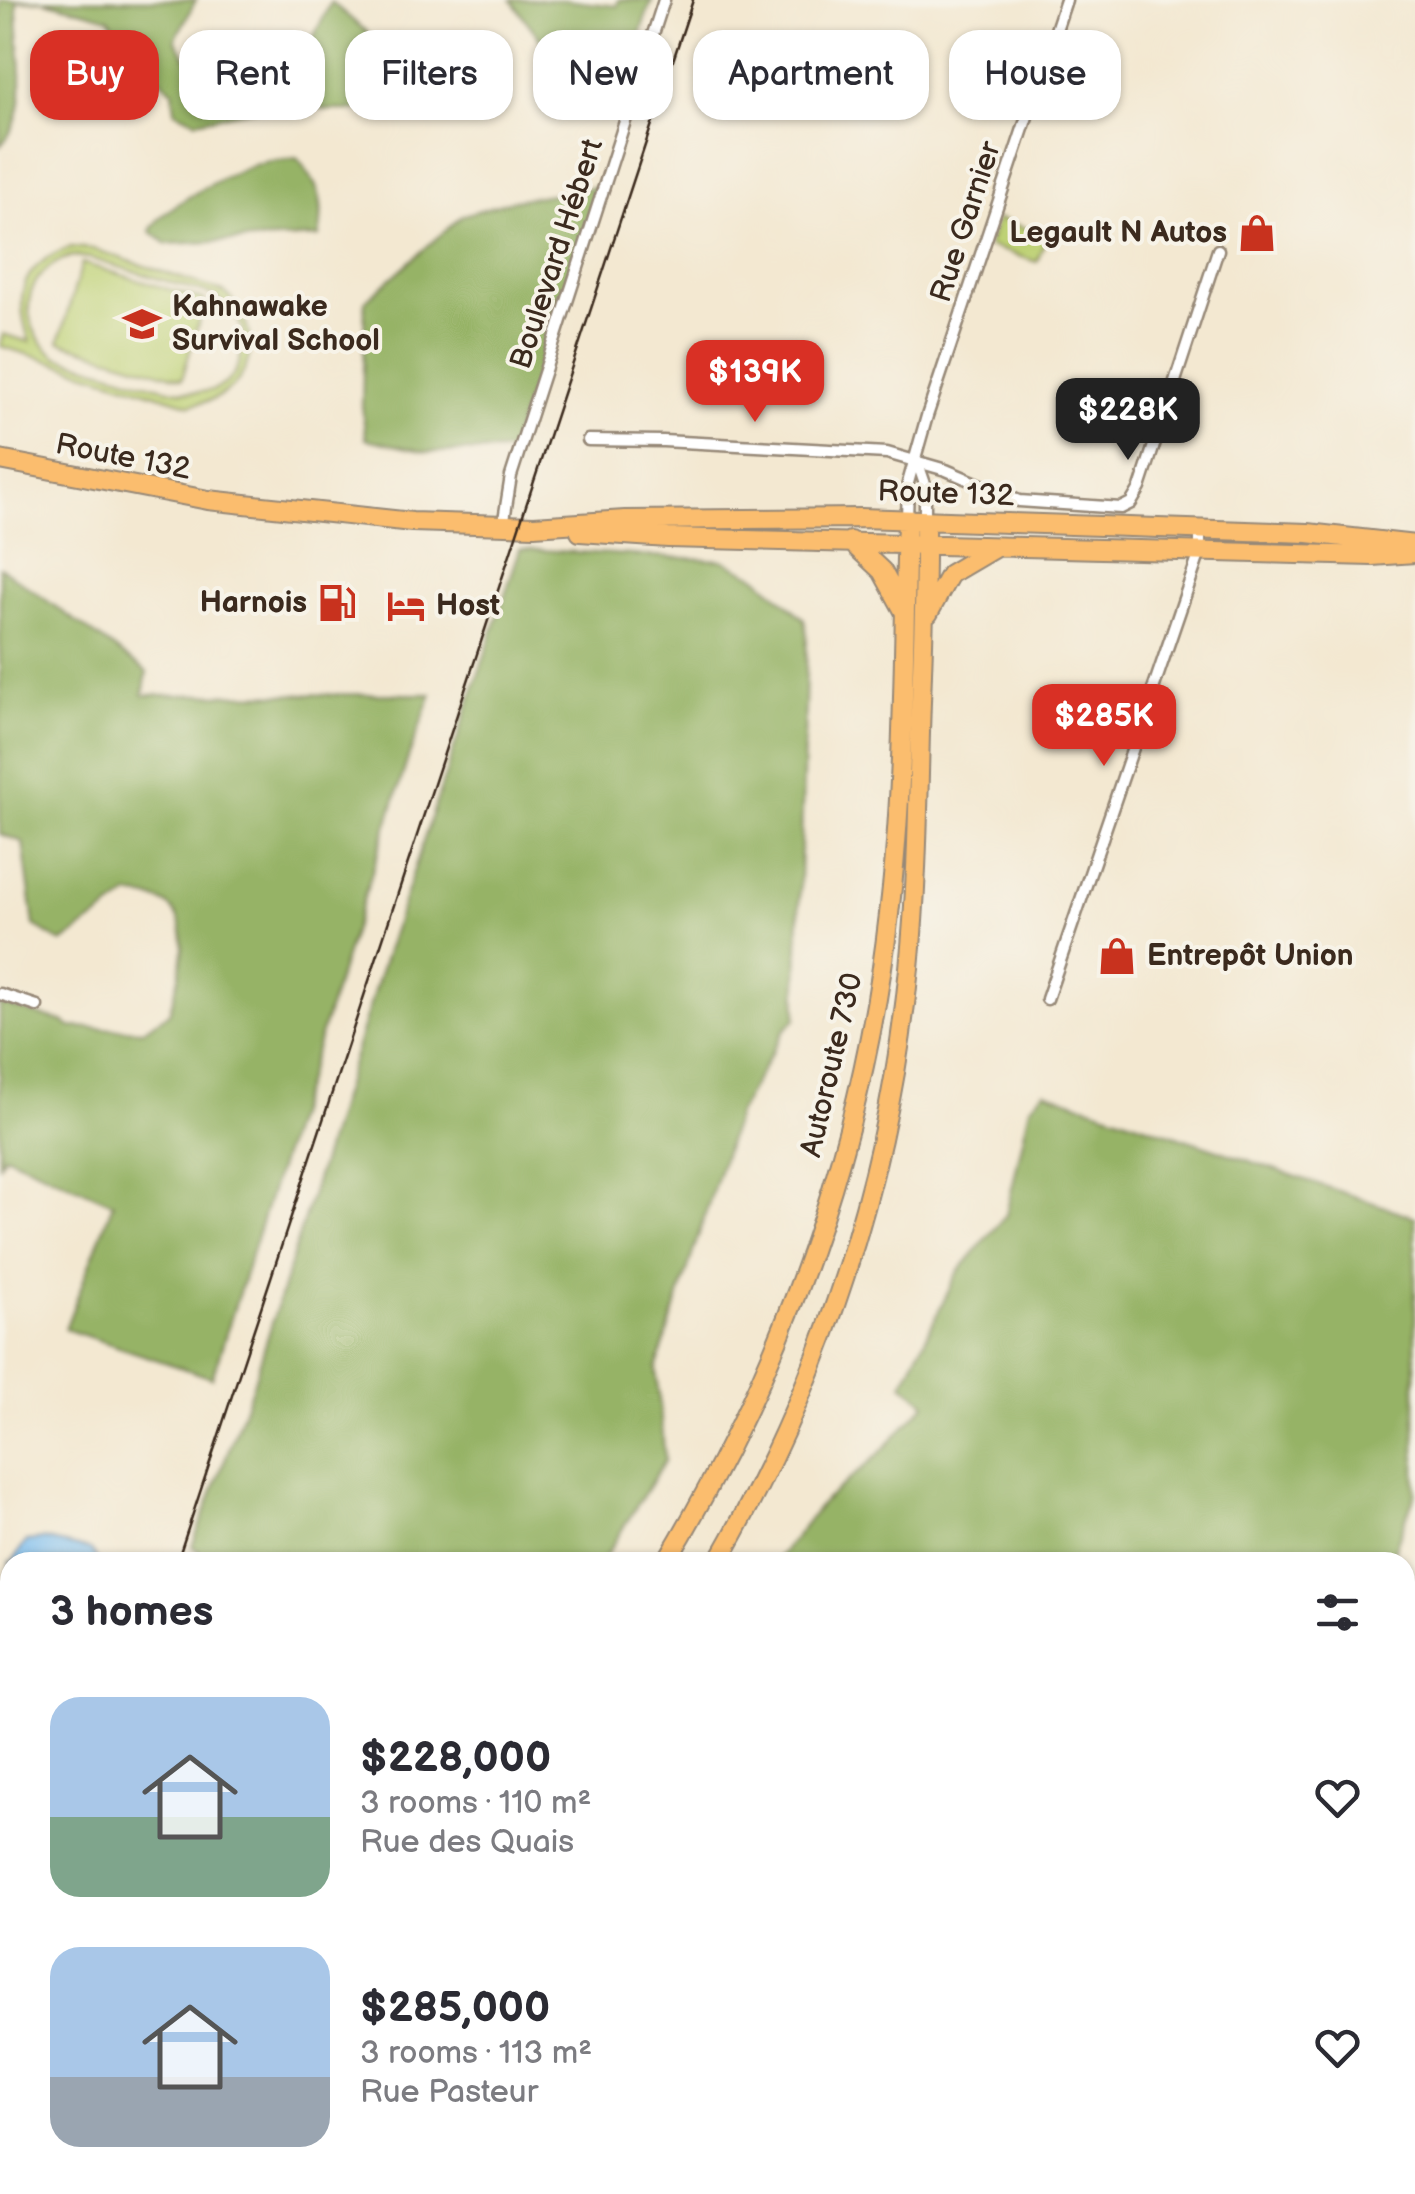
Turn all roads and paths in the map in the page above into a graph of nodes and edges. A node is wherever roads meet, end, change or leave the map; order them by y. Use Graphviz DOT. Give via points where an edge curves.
graph roads {
  1 [pos="664,0"];
  2 [pos="1066,0"];
  3 [pos="1218,250"];
  4 [pos="588,440"];
  5 [pos="0,460"];
  6 [pos="916,460"];
  7 [pos="916,520"];
  8 [pos="503,526"];
  9 [pos="534,526"];
  10 [pos="1200,530"];
  11 [pos="1336,535"];
  12 [pos="850,541"];
  13 [pos="906,544"];
  14 [pos="926,545"];
  15 [pos="1415,545"];
  16 [pos="996,546"];
  17 [pos="1200,552"];
  18 [pos="1415,553"];
  19 [pos="1336,555"];
  20 [pos="905,614"];
  21 [pos="924,623"];
  22 [pos="0,994"];
  23 [pos="1047,999"];
  24 [pos="37,1006"];
  25 [pos="672,1552"];
  26 [pos="723,1552"];
  1 -- 8 [label="street, Boulevard Hébert" via="510,476"];
  2 -- 6 [label="street, Rue Garnier"];
  3 -- 6 [label="street" via="1131,503 1036,504"];
  4 -- 6 [label="street" via="864,450"];
  5 -- 8 [label="highway, Route 132" via="248,506"];
  6 -- 7 [label="street, Rue Garnier" via="908,483"];
  6 -- 7 [label="street, Rue Garnier" via="925,484"];
  7 -- 9 [label="highway, Route 132"];
  7 -- 10 [label="highway, Route 132"];
  7 -- 13 [label="highway, Autoroute 730"];
  7 -- 14 [label="highway, Autoroute 730"];
  8 -- 9 [label="highway, Route 132"];
  9 -- 12 [label="highway, Route 132" via="625,537"];
  10 -- 11 [label="highway, Route 132"];
  10 -- 17 [label="street"];
  11 -- 15 [label="highway, Route 132"];
  11 -- 19 [label="highway"];
  12 -- 13 [label="highway, Route 132"];
  12 -- 20 [label="highway" via="882,571"];
  13 -- 14 [label="highway, Route 132"];
  13 -- 20 [label="highway, Autoroute 730"];
  14 -- 16 [label="highway, Route 132"];
  14 -- 21 [label="highway, Autoroute 730"];
  16 -- 17 [label="highway, Route 132"];
  16 -- 21 [label="highway" via="950,574"];
  17 -- 19 [label="highway, Route 132"];
  17 -- 23 [label="street"];
  18 -- 19 [label="highway, Route 132"];
  20 -- 25 [label="highway, Autoroute 730" via="892,891 854,1110 779,1339 716,1476"];
  21 -- 26 [label="highway, Autoroute 730" via="911,944 886,1117 826,1330 779,1444"];
  22 -- 24 [label="street"];
}
